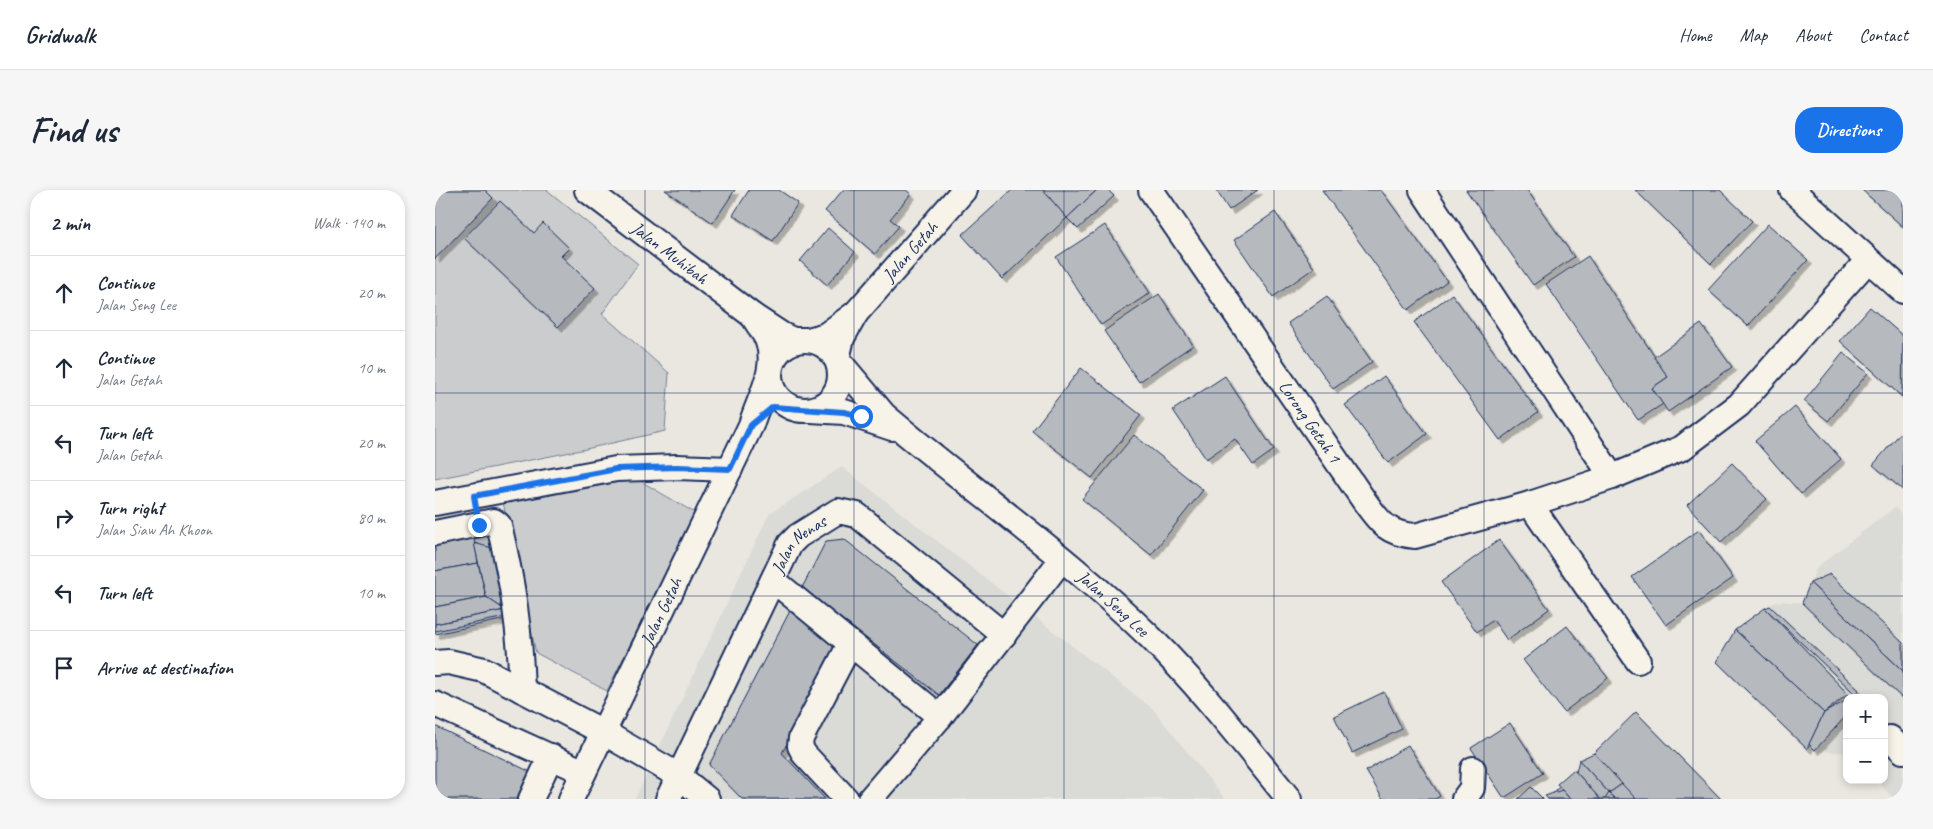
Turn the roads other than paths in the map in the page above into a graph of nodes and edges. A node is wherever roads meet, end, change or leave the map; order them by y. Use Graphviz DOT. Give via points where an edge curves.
graph roads {
  1 [pos="964,190"];
  2 [pos="1151,190"];
  3 [pos="1422,190"];
  4 [pos="1792,190"];
  5 [pos="598,193"];
  6 [pos="1868,260"];
  7 [pos="1903,291"];
  8 [pos="857,313"];
  9 [pos="753,316"];
  10 [pos="808,340"];
  11 [pos="837,359"];
  12 [pos="771,370"];
  13 [pos="806,410"];
  14 [pos="751,425"];
  15 [pos="909,436"];
  16 [pos="730,469"];
  17 [pos="1613,477"];
  18 [pos="474,496"];
  19 [pos="435,503"];
  20 [pos="1530,504"];
  21 [pos="479,525"];
  22 [pos="435,534"];
  23 [pos="1062,559"];
  24 [pos="773,580"];
  25 [pos="1004,635"];
  26 [pos="851,644"];
  27 [pos="1639,661"];
  28 [pos="435,662"];
  29 [pos="523,690"];
  30 [pos="435,704"];
  31 [pos="940,716"];
  32 [pos="603,732"];
  33 [pos="551,756"];
  34 [pos="1473,769"];
  35 [pos="584,772"];
  36 [pos="679,776"];
  37 [pos="531,799"];
  38 [pos="571,799"];
  39 [pos="667,799"];
  40 [pos="707,799"];
  41 [pos="846,799"];
  42 [pos="870,799"];
  43 [pos="1289,799"];
  44 [pos="1464,799"];
  1 -- 8 [label="street, Jalan Getah"];
  2 -- 20 [label="street, Lorong Getah 1" via="1377,520 1391,531 1415,536"];
  3 -- 17 [label="street"];
  4 -- 6 [label="street"];
  5 -- 9 [label="street, Jalan Muhibah"];
  6 -- 7 [label="street"];
  6 -- 17 [label="street, Lorong Getah 1" via="1739,405 1682,448"];
  8 -- 10 [label="street, Jalan Getah" via="826,335"];
  8 -- 11 [label="street, Jalan Getah" via="843,338"];
  9 -- 10 [label="street, Jalan Muhibah" via="793,340"];
  9 -- 12 [label="street, Jalan Muhibah" via="767,339"];
  10 -- 11 [label="street" via="819,343"];
  10 -- 12 [label="street" via="788,345 773,360"];
  11 -- 13 [label="street" via="840,376 835,394 828,402"];
  11 -- 15 [label="street, Jalan Seng Lee" via="865,394"];
  12 -- 13 [label="street" via="775,393 783,402"];
  12 -- 14 [label="street, Jalan Getah"];
  13 -- 14 [label="street, Jalan Getah" via="773,407"];
  13 -- 15 [label="street, Jalan Seng Lee" via="861,416"];
  14 -- 16 [label="street, Jalan Getah"];
  15 -- 23 [label="street, Jalan Seng Lee"];
  16 -- 18 [label="street" via="616,469"];
  16 -- 32 [label="street, Jalan Getah"];
  17 -- 20 [label="street, Lorong Getah 1"];
  18 -- 19 [label="street"];
  18 -- 21 [label="street"];
  20 -- 27 [label="street"];
  21 -- 22 [label="street"];
  21 -- 29 [label="street" via="494,521 499,526 516,606"];
  23 -- 25 [label="street"];
  23 -- 43 [label="street, Jalan Seng Lee" via="1151,639 1215,709"];
  24 -- 25 [label="street, Jalan Nenas" via="790,544 798,536 838,511 848,512 857,515"];
  24 -- 26 [label="street"];
  24 -- 36 [label="street, Jalan Nenas"];
  25 -- 31 [label="street"];
  26 -- 31 [label="street"];
  26 -- 41 [label="street" via="801,738 800,746"];
  28 -- 29 [label="street" via="484,670"];
  29 -- 32 [label="street"];
  30 -- 33 [label="street"];
  31 -- 42 [label="street"];
  32 -- 35 [label="street, Jalan Getah"];
  32 -- 36 [label="street"];
  33 -- 35 [label="street"];
  33 -- 37 [label="street"];
  34 -- 44 [label="street" via="1472,788"];
  35 -- 38 [label="street, Jalan Getah"];
  36 -- 39 [label="street, Jalan Nenas"];
  36 -- 40 [label="street"];
}
